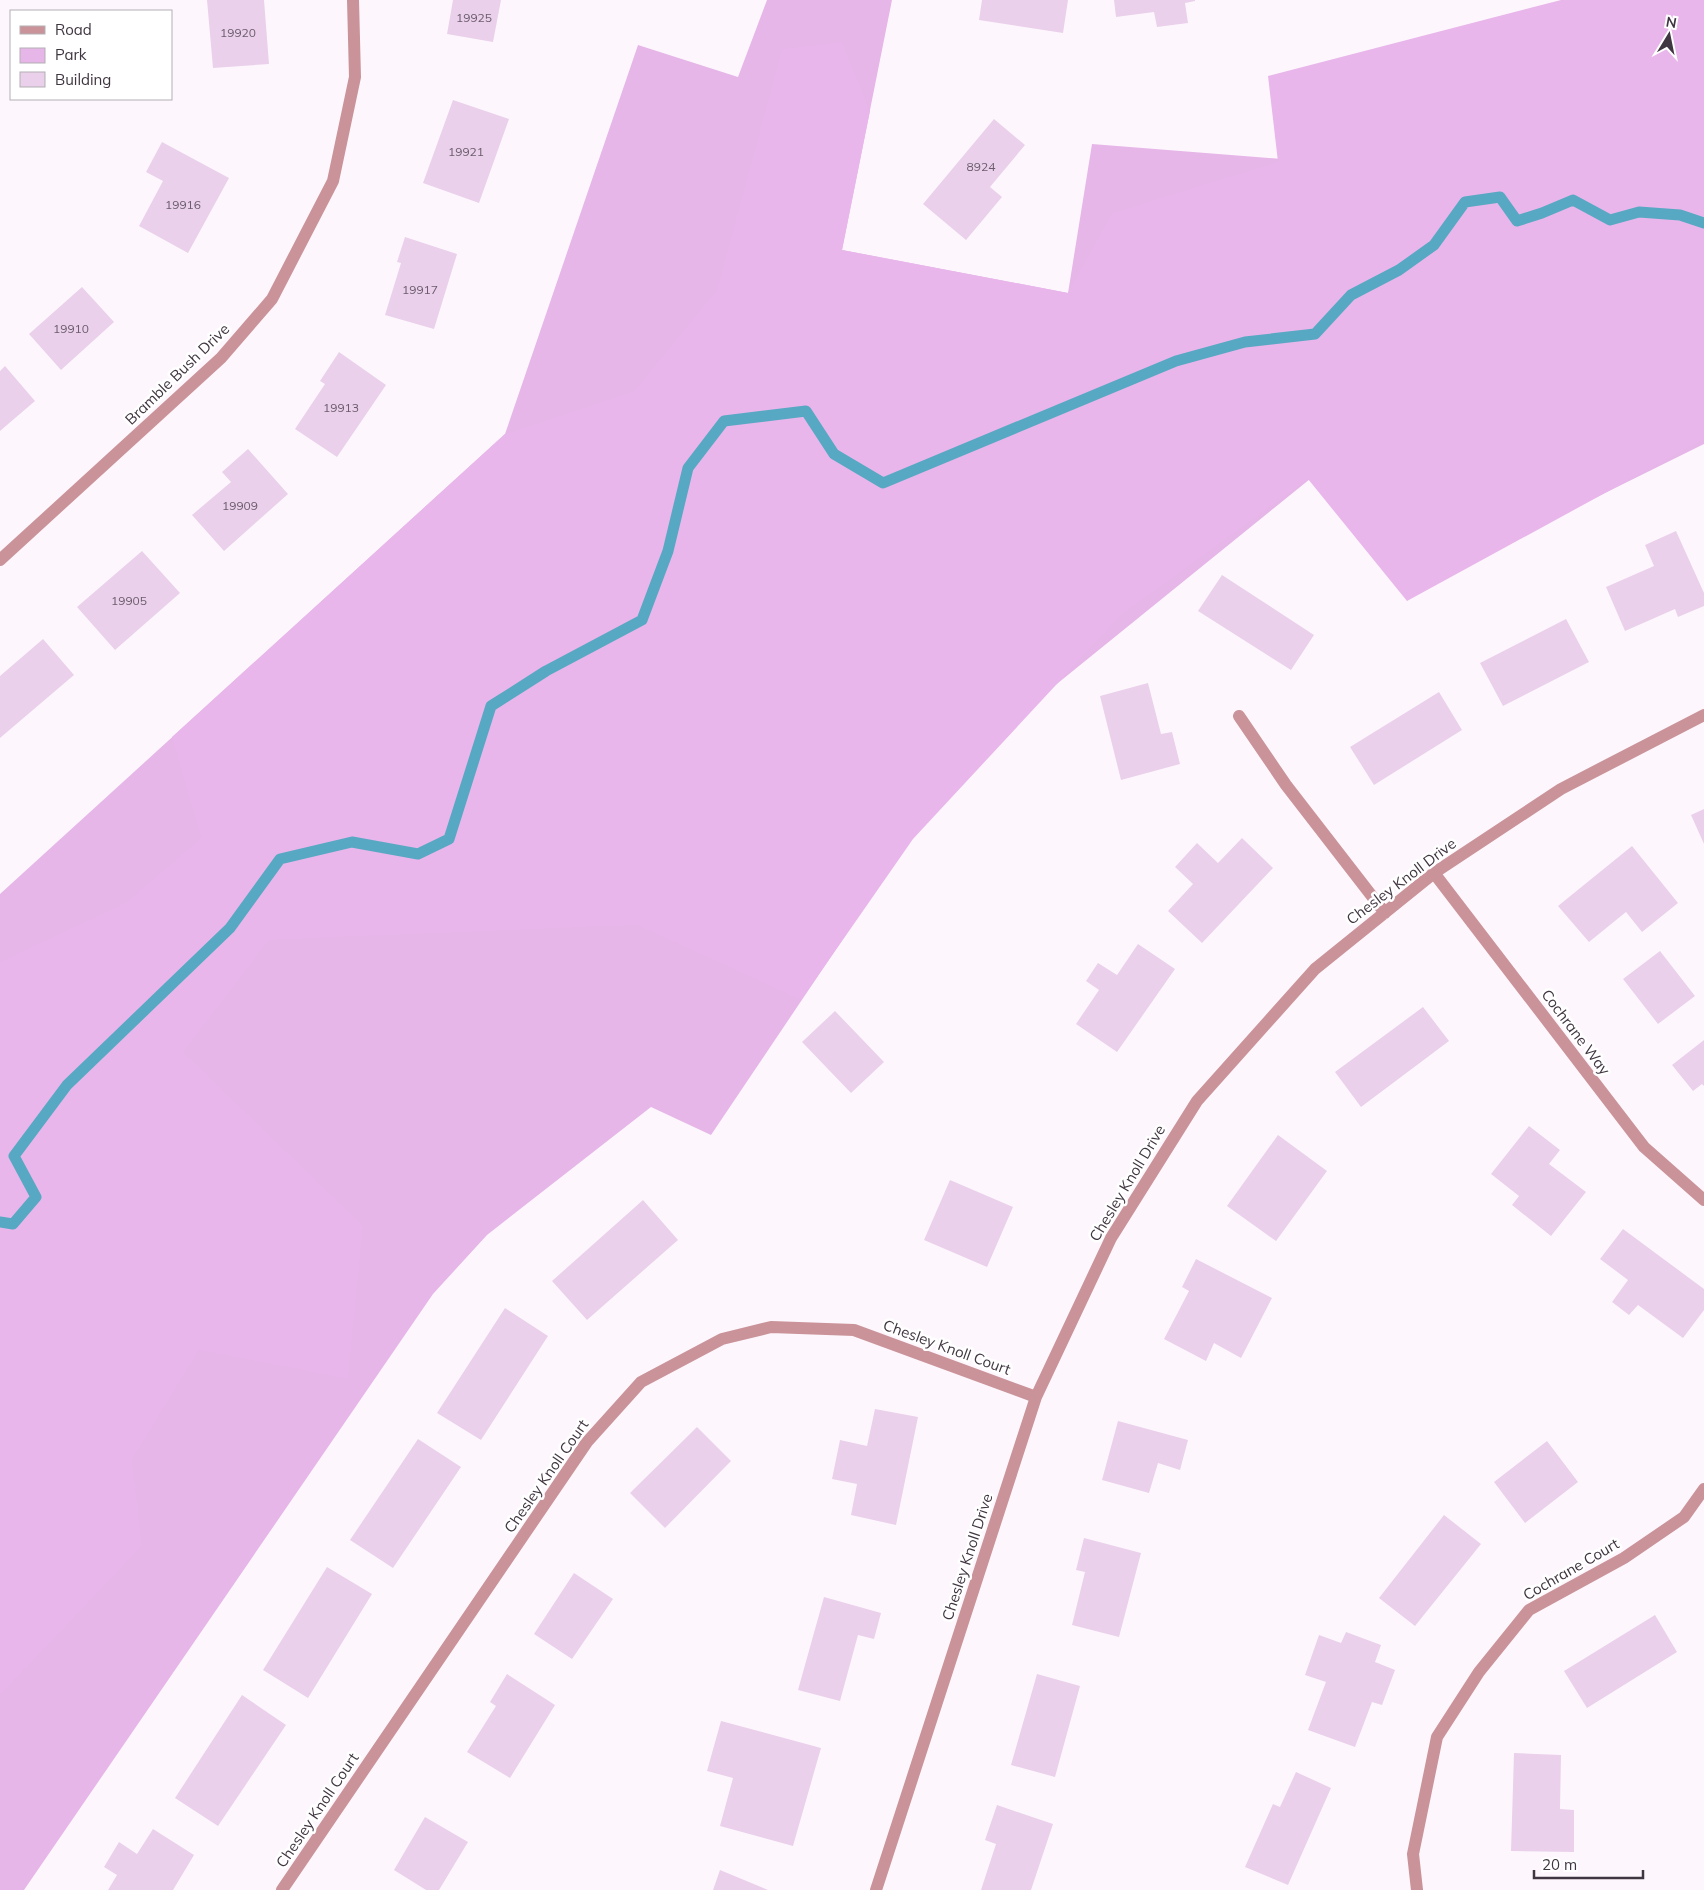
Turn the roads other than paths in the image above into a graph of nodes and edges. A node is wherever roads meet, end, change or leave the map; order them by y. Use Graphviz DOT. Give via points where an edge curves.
graph roads {
  1 [pos="353,0"];
  2 [pos="0,560"];
  3 [pos="1704,715"];
  4 [pos="1239,716"];
  5 [pos="1434,873"];
  6 [pos="1385,913"];
  7 [pos="1704,1200"];
  8 [pos="1036,1397"];
  9 [pos="1704,1489"];
  10 [pos="282,1890"];
  11 [pos="876,1890"];
  12 [pos="1417,1890"];
  1 -- 2 [label="street, Bramble Bush Drive" via="355,78 333,182 272,300 221,358"];
  3 -- 5 [label="street, Chesley Knoll Drive" via="1561,789"];
  4 -- 6 [label="street" via="1286,785"];
  5 -- 6 [label="street, Chesley Knoll Drive"];
  5 -- 7 [label="street, Cochrane Way" via="1644,1147"];
  6 -- 8 [label="street, Chesley Knoll Drive" via="1315,970 1197,1101 1111,1238"];
  8 -- 10 [label="street, Chesley Knoll Court" via="854,1330 771,1327 722,1339 642,1382 587,1442"];
  8 -- 11 [label="street, Chesley Knoll Drive"];
  9 -- 12 [label="street, Cochrane Court" via="1684,1517 1624,1558 1530,1610 1478,1672 1437,1737 1414,1854"];
}
